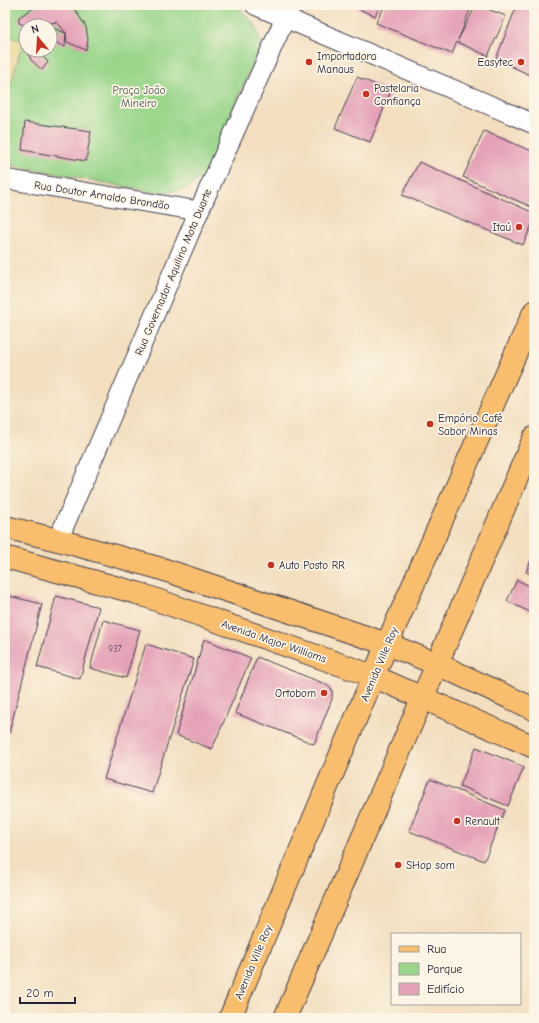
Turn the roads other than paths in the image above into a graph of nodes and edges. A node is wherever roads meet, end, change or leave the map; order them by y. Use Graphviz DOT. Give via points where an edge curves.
graph roads {
  1 [pos="256,5"];
  2 [pos="289,11"];
  3 [pos="534,124"];
  4 [pos="5,179"];
  5 [pos="199,211"];
  6 [pos="534,312"];
  7 [pos="534,438"];
  8 [pos="5,527"];
  9 [pos="58,540"];
  10 [pos="5,557"];
  11 [pos="387,644"];
  12 [pos="437,664"];
  13 [pos="374,676"];
  14 [pos="423,699"];
  15 [pos="534,709"];
  16 [pos="534,747"];
  17 [pos="230,1018"];
  18 [pos="285,1018"];
  1 -- 2 [label="street"];
  2 -- 3 [label="street"];
  2 -- 5 [label="street, Rua Governador Aquilino Mota Duarte"];
  4 -- 5 [label="street, Rua Doutor Arnaldo Brandão"];
  5 -- 9 [label="street, Rua Governador Aquilino Mota Duarte"];
  6 -- 11 [label="main road, Avenida Ville Roy"];
  7 -- 12 [label="main road"];
  8 -- 9 [label="main road"];
  9 -- 11 [label="main road" via="162,569"];
  10 -- 13 [label="main road, Avenida Major Williams" via="137,593"];
  11 -- 12 [label="main road"];
  11 -- 13 [label="main road, Avenida Ville Roy"];
  12 -- 14 [label="main road"];
  12 -- 15 [label="main road"];
  13 -- 14 [label="main road, Avenida Major Williams"];
  13 -- 17 [label="main road, Avenida Ville Roy"];
  14 -- 16 [label="main road, Avenida Major Williams"];
  14 -- 18 [label="main road"];
}
